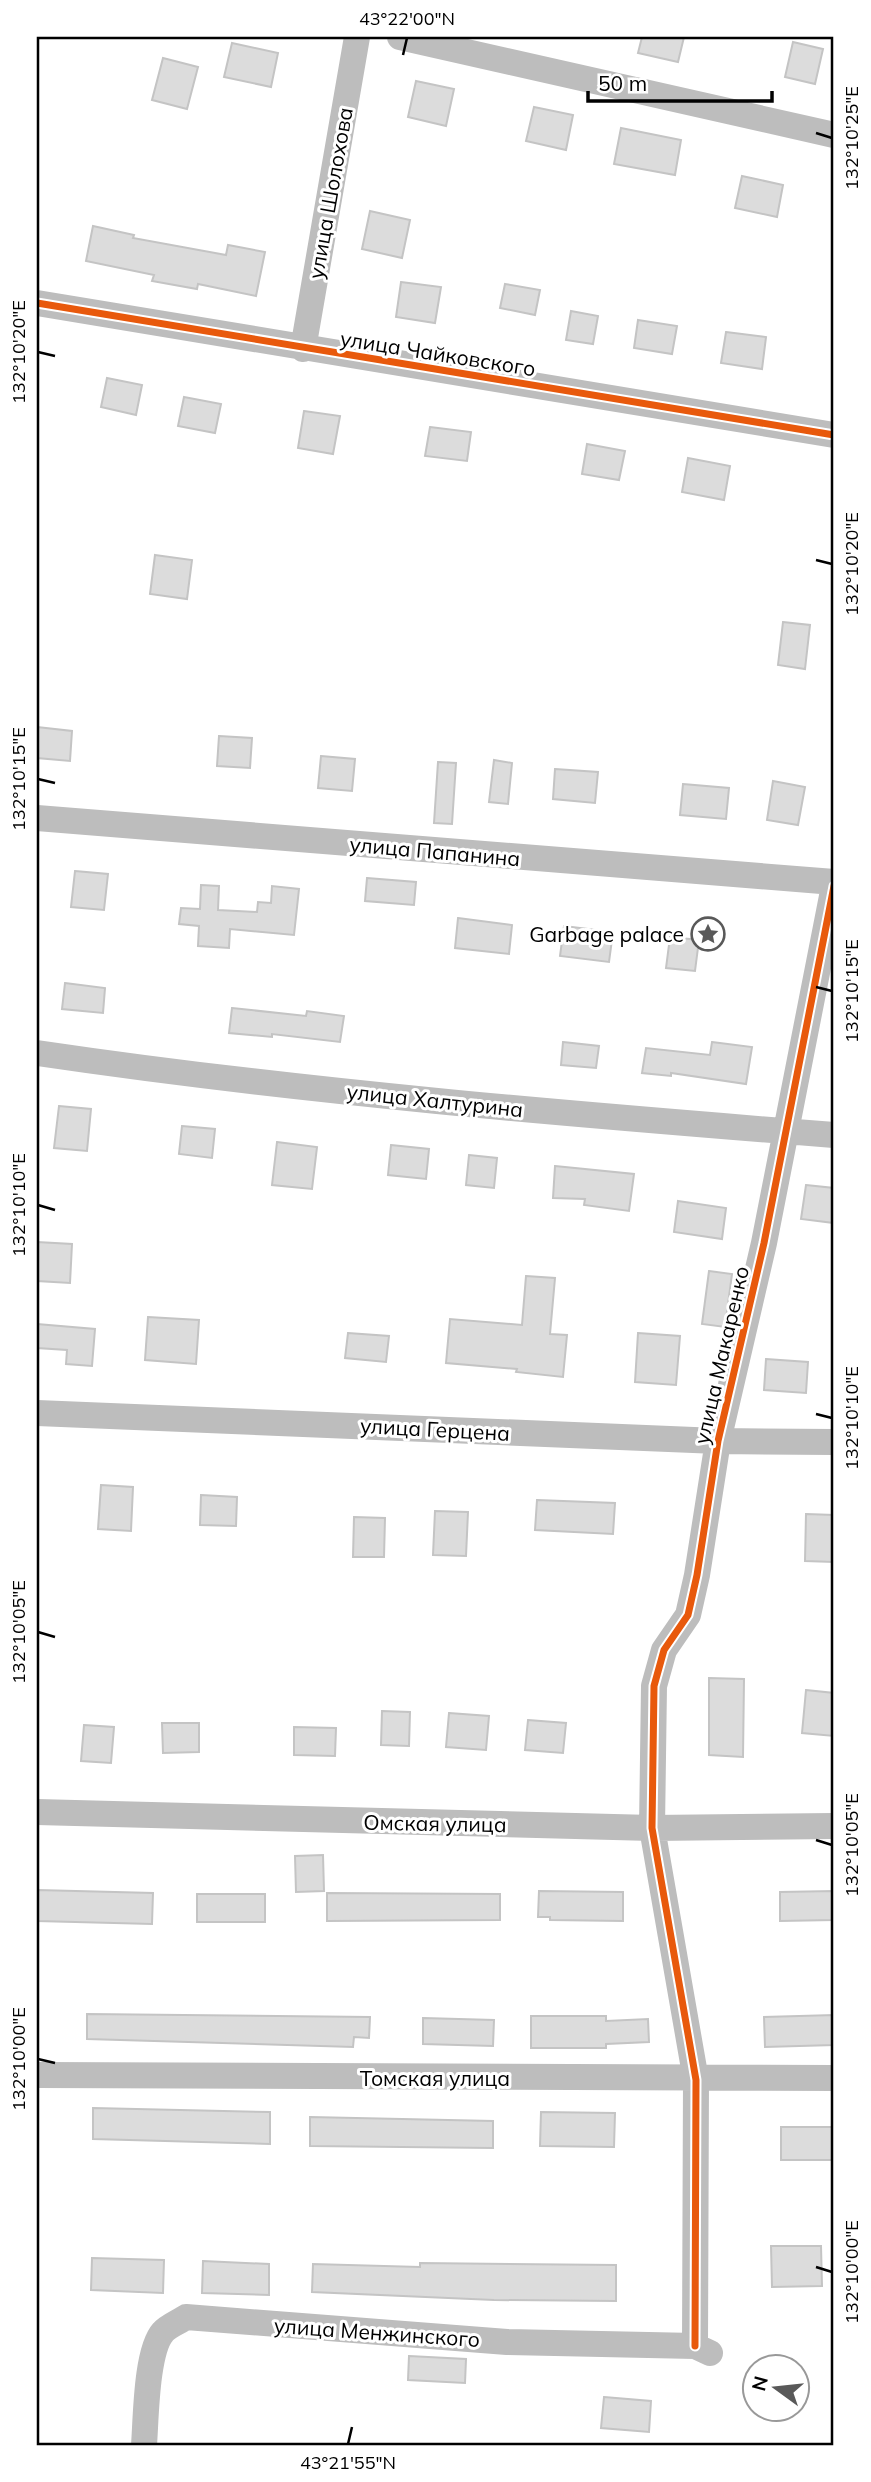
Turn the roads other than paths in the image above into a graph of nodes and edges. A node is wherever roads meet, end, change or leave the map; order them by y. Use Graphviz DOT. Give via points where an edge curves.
graph roads {
  1 [pos="357,37"];
  2 [pos="400,37"];
  3 [pos="834,135"];
  4 [pos="37,303"];
  5 [pos="303,349"];
  6 [pos="834,435"];
  7 [pos="37,818"];
  8 [pos="834,884"];
  9 [pos="37,1052"];
  10 [pos="786,1132"];
  11 [pos="834,1135"];
  12 [pos="37,1413"];
  13 [pos="718,1441"];
  14 [pos="834,1442"];
  15 [pos="37,1812"];
  16 [pos="834,1826"];
  17 [pos="652,1828"];
  18 [pos="37,2075"];
  19 [pos="834,2078"];
  20 [pos="696,2080"];
  21 [pos="703,2350"];
  22 [pos="144,2445"];
  1 -- 5 [label="street, улица Шолохова"];
  2 -- 3 [label="street"];
  4 -- 5 [label="street, улица Чайковского"];
  5 -- 6 [label="street, улица Чайковского"];
  7 -- 8 [label="street, улица Папанина"];
  8 -- 10 [label="street, улица Макаренко"];
  9 -- 10 [label="street, улица Халтурина" via="146,1069 466,1105"];
  10 -- 11 [label="street, улица Халтурина"];
  10 -- 13 [label="street, улица Макаренко"];
  12 -- 13 [label="street, улица Герцена"];
  13 -- 14 [label="street, улица Герцена"];
  13 -- 17 [label="street, улица Макаренко" via="688,1615 664,1650 654,1686"];
  15 -- 17 [label="street, Омская улица"];
  16 -- 17 [label="street, Омская улица"];
  17 -- 20 [label="street, улица Макаренко"];
  18 -- 20 [label="street, Томская улица"];
  19 -- 20 [label="street, Томская улица"];
  20 -- 21 [label="street, улица Макаренко"];
  21 -- 22 [label="street, улица Менжинского" via="506,2342 186,2317 162,2333 150,2371"];
}
